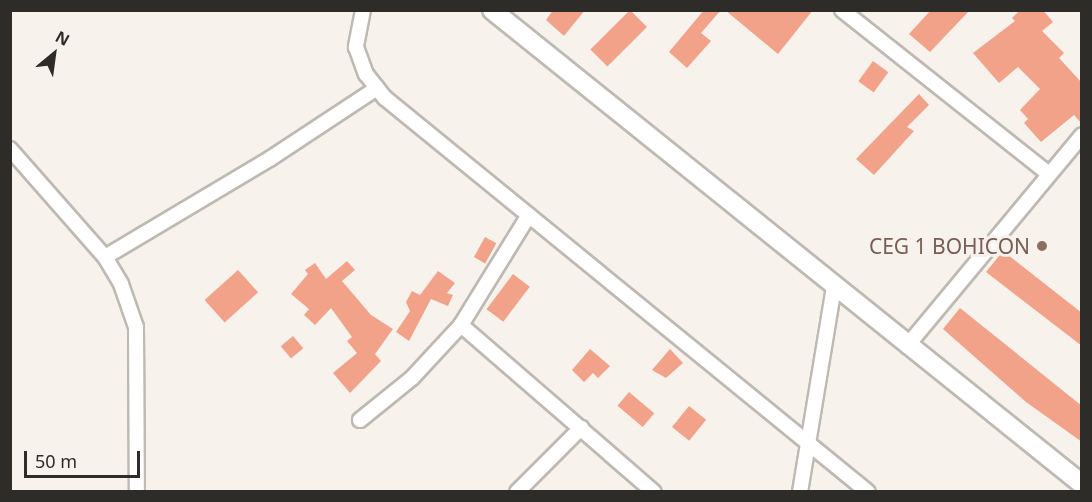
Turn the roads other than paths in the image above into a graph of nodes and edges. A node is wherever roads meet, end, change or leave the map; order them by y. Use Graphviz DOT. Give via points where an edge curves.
graph roads {
  1 [pos="363,10"];
  2 [pos="842,10"];
  3 [pos="500,13"];
  4 [pos="377,88"];
  5 [pos="1082,135"];
  6 [pos="10,149"];
  7 [pos="1049,174"];
  8 [pos="529,215"];
  9 [pos="105,257"];
  10 [pos="834,287"];
  11 [pos="461,326"];
  12 [pos="907,346"];
  13 [pos="360,420"];
  14 [pos="580,428"];
  15 [pos="807,440"];
  16 [pos="1082,484"];
  17 [pos="137,492"];
  18 [pos="517,492"];
  19 [pos="654,492"];
  20 [pos="800,492"];
  21 [pos="868,492"];
  1 -- 4 [label="street" via="356,47 366,74"];
  2 -- 7 [label="street"];
  3 -- 10 [label="street"];
  4 -- 8 [label="street"];
  4 -- 9 [label="street" via="271,158"];
  5 -- 7 [label="street"];
  6 -- 9 [label="street"];
  7 -- 12 [label="street"];
  8 -- 11 [label="street"];
  8 -- 15 [label="street"];
  9 -- 17 [label="street" via="121,284 136,327"];
  10 -- 12 [label="street"];
  10 -- 15 [label="street"];
  11 -- 13 [label="street" via="412,378"];
  11 -- 14 [label="street"];
  12 -- 16 [label="street"];
  14 -- 18 [label="street"];
  14 -- 19 [label="street"];
  15 -- 20 [label="street"];
  15 -- 21 [label="street"];
}
